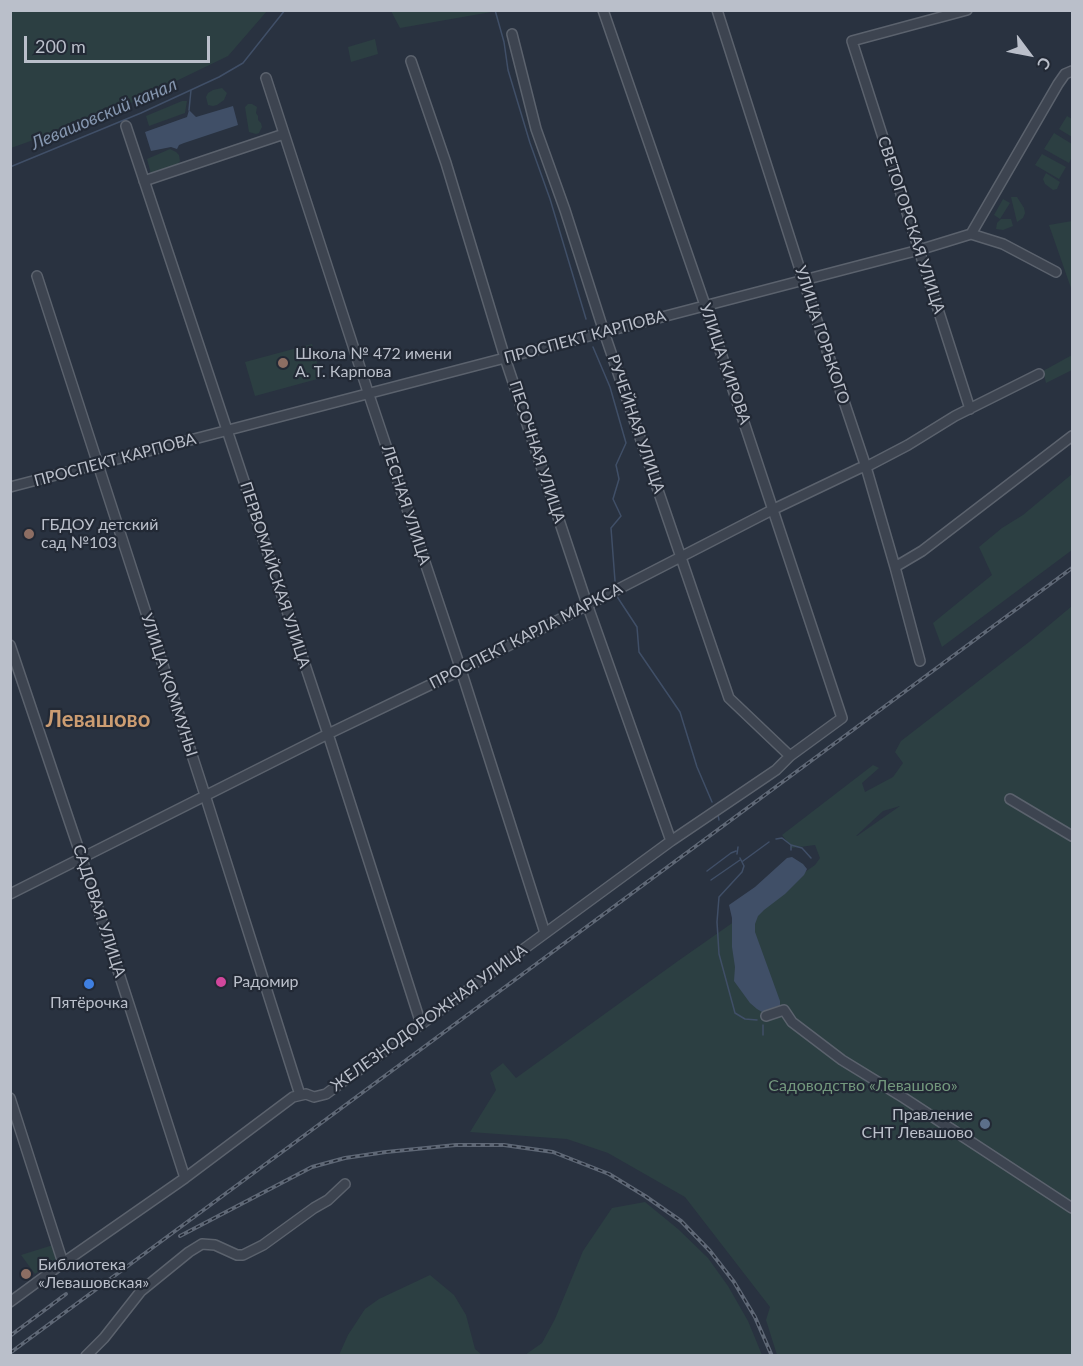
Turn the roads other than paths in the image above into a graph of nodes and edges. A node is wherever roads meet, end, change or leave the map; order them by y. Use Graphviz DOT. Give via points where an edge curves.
graph roads {
  1 [pos="603,10"];
  2 [pos="717,10"];
  3 [pos="967,10"];
  4 [pos="512,34"];
  5 [pos="411,61"];
  6 [pos="1072,70"];
  7 [pos="266,78"];
  8 [pos="126,126"];
  9 [pos="284,134"];
  10 [pos="144,181"];
  11 [pos="971,234"];
  12 [pos="918,250"];
  13 [pos="1056,272"];
  14 [pos="37,276"];
  15 [pos="803,279"];
  16 [pos="705,305"];
  17 [pos="604,332"];
  18 [pos="505,358"];
  19 [pos="1039,374"];
  20 [pos="368,393"];
  21 [pos="970,409"];
  22 [pos="227,431"];
  23 [pos="1072,436"];
  24 [pos="98,465"];
  25 [pos="866,467"];
  26 [pos="10,488"];
  27 [pos="774,509"];
  28 [pos="682,557"];
  29 [pos="895,567"];
  30 [pos="587,604"];
  31 [pos="10,645"];
  32 [pos="920,661"];
  33 [pos="461,670"];
  34 [pos="842,718"];
  35 [pos="328,734"];
  36 [pos="790,756"];
  37 [pos="205,795"];
  38 [pos="1010,799"];
  39 [pos="1072,836"];
  40 [pos="671,841"];
  41 [pos="82,859"];
  42 [pos="10,894"];
  43 [pos="545,933"];
  44 [pos="766,1016"];
  45 [pos="421,1024"];
  46 [pos="300,1095"];
  47 [pos="10,1098"];
  48 [pos="184,1178"];
  49 [pos="345,1184"];
  50 [pos="1072,1208"];
  51 [pos="63,1263"];
  52 [pos="10,1302"];
  53 [pos="86,1356"];
  1 -- 16 [label="street, УЛИЦА КИРОВА"];
  2 -- 15 [label="street, УЛИЦА ГОРЬКОГО"];
  3 -- 12 [label="street, СВЕТОГОРСКАЯ УЛИЦА" via="852,41"];
  4 -- 17 [label="street, РУЧЕЙНАЯ УЛИЦА" via="536,129"];
  5 -- 18 [label="street, ПЕСОЧНАЯ УЛИЦА"];
  6 -- 11 [label="street" via="1058,84"];
  7 -- 9 [label="street, ЛЕСНАЯ УЛИЦА"];
  8 -- 10 [label="street, ПЕРВОМАЙСКАЯ УЛИЦА"];
  9 -- 10 [label="street"];
  9 -- 20 [label="street, ЛЕСНАЯ УЛИЦА"];
  10 -- 22 [label="street, ПЕРВОМАЙСКАЯ УЛИЦА"];
  11 -- 12 [label="street, ПРОСПЕКТ КАРПОВА"];
  11 -- 13 [label="street" via="1003,244"];
  12 -- 15 [label="street, ПРОСПЕКТ КАРПОВА"];
  12 -- 21 [label="street, СВЕТОГОРСКАЯ УЛИЦА"];
  14 -- 24 [label="street, УЛИЦА КОММУНЫ"];
  15 -- 16 [label="street, ПРОСПЕКТ КАРПОВА"];
  15 -- 25 [label="street, УЛИЦА ГОРЬКОГО"];
  16 -- 17 [label="street, ПРОСПЕКТ КАРПОВА"];
  16 -- 27 [label="street, УЛИЦА КИРОВА"];
  17 -- 18 [label="street, ПРОСПЕКТ КАРПОВА"];
  17 -- 28 [label="street, РУЧЕЙНАЯ УЛИЦА"];
  18 -- 20 [label="street, ПРОСПЕКТ КАРПОВА"];
  18 -- 30 [label="street, ПЕСОЧНАЯ УЛИЦА"];
  19 -- 21 [label="street, ПРОСПЕКТ КАРЛА МАРКСА"];
  20 -- 22 [label="street, ПРОСПЕКТ КАРПОВА"];
  20 -- 33 [label="street, ЛЕСНАЯ УЛИЦА"];
  21 -- 25 [label="street, ПРОСПЕКТ КАРЛА МАРКСА"];
  22 -- 24 [label="street, ПРОСПЕКТ КАРПОВА"];
  22 -- 35 [label="street, ПЕРВОМАЙСКАЯ УЛИЦА"];
  23 -- 29 [label="street" via="922,551"];
  24 -- 26 [label="street, ПРОСПЕКТ КАРПОВА"];
  24 -- 37 [label="street, УЛИЦА КОММУНЫ"];
  25 -- 27 [label="street, ПРОСПЕКТ КАРЛА МАРКСА"];
  25 -- 29 [label="street, УЛИЦА ГОРЬКОГО"];
  27 -- 28 [label="street, ПРОСПЕКТ КАРЛА МАРКСА"];
  27 -- 34 [label="street, УЛИЦА КИРОВА"];
  28 -- 30 [label="street, ПРОСПЕКТ КАРЛА МАРКСА"];
  28 -- 36 [label="street, РУЧЕЙНАЯ УЛИЦА" via="729,698"];
  29 -- 32 [label="street, УЛИЦА ГОРЬКОГО"];
  30 -- 33 [label="street, ПРОСПЕКТ КАРЛА МАРКСА"];
  30 -- 40 [label="street, ПЕСОЧНАЯ УЛИЦА"];
  31 -- 41 [label="street, САДОВАЯ УЛИЦА"];
  33 -- 35 [label="street, ПРОСПЕКТ КАРЛА МАРКСА"];
  33 -- 43 [label="street, ЛЕСНАЯ УЛИЦА"];
  34 -- 36 [label="street, ЖЕЛЕЗНОДОРОЖНАЯ УЛИЦА"];
  35 -- 37 [label="street, ПРОСПЕКТ КАРЛА МАРКСА"];
  35 -- 45 [label="street, ПЕРВОМАЙСКАЯ УЛИЦА"];
  36 -- 40 [label="street, ЖЕЛЕЗНОДОРОЖНАЯ УЛИЦА" via="776,770"];
  37 -- 41 [label="street, ПРОСПЕКТ КАРЛА МАРКСА"];
  37 -- 46 [label="street, УЛИЦА КОММУНЫ"];
  38 -- 39 [label="street"];
  40 -- 43 [label="street, ЖЕЛЕЗНОДОРОЖНАЯ УЛИЦА"];
  41 -- 42 [label="street, ПРОСПЕКТ КАРЛА МАРКСА"];
  41 -- 48 [label="street, САДОВАЯ УЛИЦА"];
  43 -- 45 [label="street, ЖЕЛЕЗНОДОРОЖНАЯ УЛИЦА"];
  44 -- 50 [label="street" via="784,1010 792,1022 842,1060"];
  45 -- 46 [label="street, ЖЕЛЕЗНОДОРОЖНАЯ УЛИЦА" via="326,1094"];
  46 -- 48 [label="street, ЖЕЛЕЗНОДОРОЖНАЯ УЛИЦА"];
  47 -- 51 [label="street"];
  48 -- 51 [label="street, ЖЕЛЕЗНОДОРОЖНАЯ УЛИЦА"];
  49 -- 53 [label="street" via="328,1200 243,1255 202,1244 189,1252 141,1291"];
  51 -- 52 [label="street, ЖЕЛЕЗНОДОРОЖНАЯ УЛИЦА"];
}
